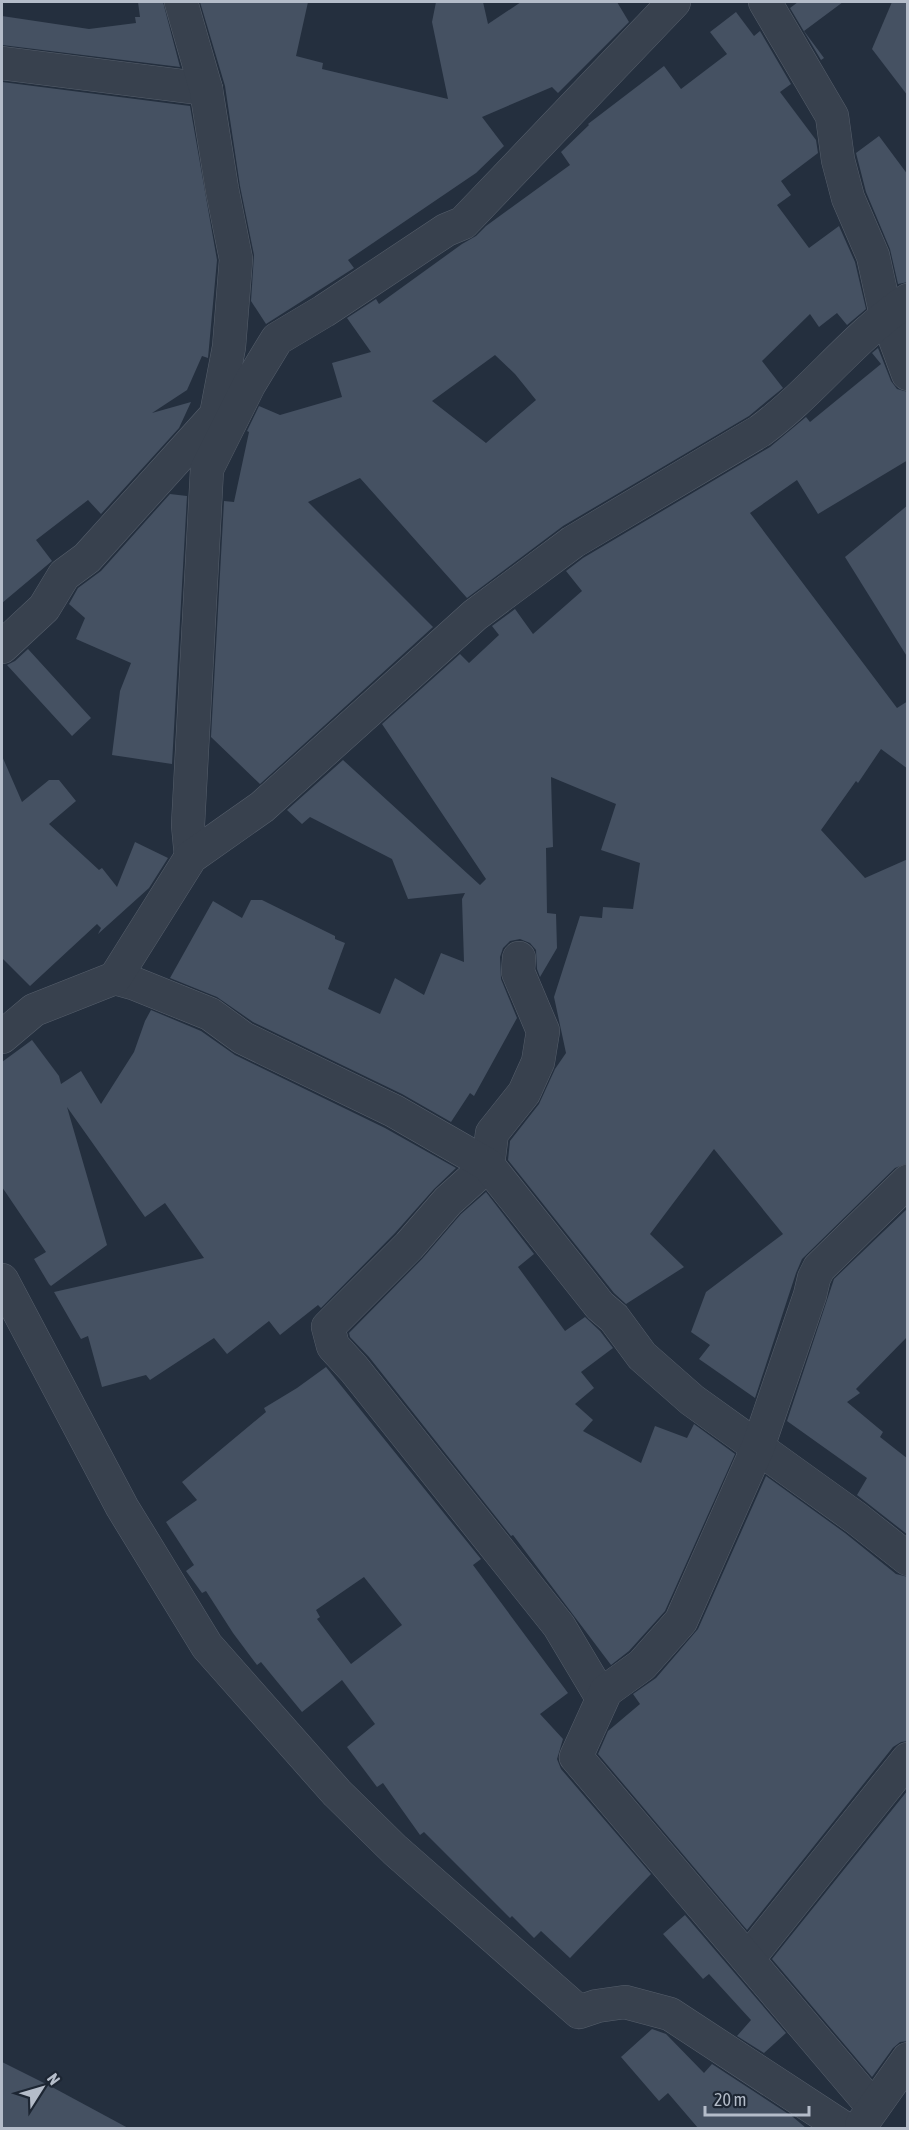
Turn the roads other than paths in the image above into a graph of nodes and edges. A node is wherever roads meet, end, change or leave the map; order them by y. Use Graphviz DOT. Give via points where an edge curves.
graph roads {
  1 [pos="181,2"];
  2 [pos="674,2"];
  3 [pos="765,2"];
  4 [pos="2,63"];
  5 [pos="206,88"];
  6 [pos="897,307"];
  7 [pos="908,374"];
  8 [pos="220,426"];
  9 [pos="2,647"];
  10 [pos="191,857"];
  11 [pos="519,958"];
  12 [pos="115,978"];
  13 [pos="2,1037"];
  14 [pos="488,1165"];
  15 [pos="908,1181"];
  16 [pos="2,1280"];
  17 [pos="758,1447"];
  18 [pos="908,1560"];
  19 [pos="602,1698"];
  20 [pos="908,1759"];
  21 [pos="748,1959"];
  22 [pos="908,2059"];
  23 [pos="866,2118"];
  24 [pos="844,2128"];
  1 -- 5 [label="street"];
  2 -- 8 [label="street" via="463,223 446,230 277,339"];
  3 -- 6 [label="street" via="832,116 848,198"];
  4 -- 5 [label="street"];
  5 -- 8 [label="street" via="236,259"];
  6 -- 7 [label="street"];
  6 -- 10 [label="street" via="787,411 760,431 573,542 476,615 262,807"];
  8 -- 9 [label="street" via="87,558 64,575 44,608"];
  8 -- 10 [label="street" via="207,469 188,825"];
  10 -- 12 [label="street"];
  11 -- 14 [label="street" via="518,972 543,1031 538,1062 524,1093 492,1133"];
  12 -- 13 [label="street" via="34,1010"];
  12 -- 14 [label="street" via="210,1014 243,1038 394,1111"];
  14 -- 17 [label="street" via="642,1356 692,1400"];
  14 -- 19 [label="street" via="448,1201 328,1327 333,1346 559,1626"];
  15 -- 17 [label="street" via="819,1268"];
  16 -- 24 [label="street" via="122,1507 207,1646 337,1792 395,1850 579,2013 625,2002 670,2014"];
  17 -- 18 [label="street"];
  17 -- 19 [label="street" via="681,1621 642,1665 606,1690"];
  19 -- 21 [label="street" via="576,1757"];
  20 -- 21 [label="street"];
  21 -- 23 [label="street"];
  22 -- 23 [label="street"];
}
